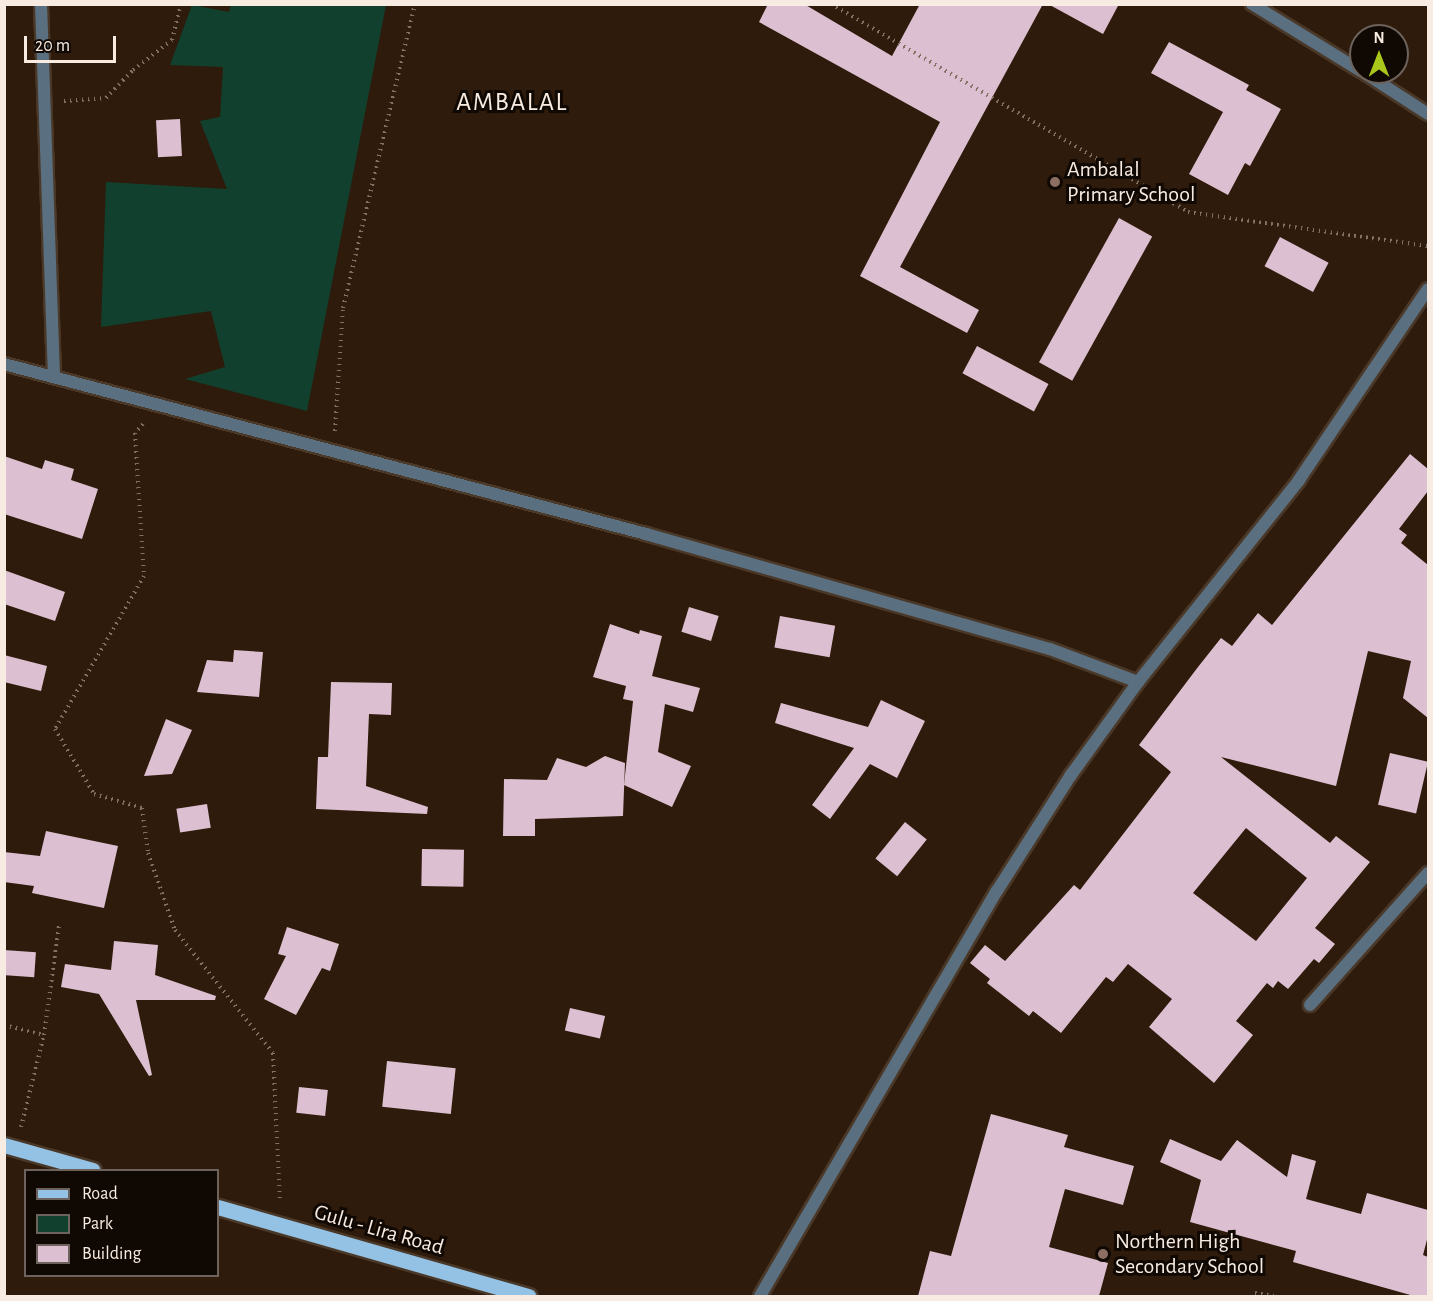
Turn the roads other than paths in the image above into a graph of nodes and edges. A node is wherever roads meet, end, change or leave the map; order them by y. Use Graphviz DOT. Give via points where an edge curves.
graph roads {
  1 [pos="41,4"];
  2 [pos="1252,4"];
  3 [pos="1349,63"];
  4 [pos="1382,84"];
  5 [pos="1428,114"];
  6 [pos="1428,289"];
  7 [pos="4,364"];
  8 [pos="54,376"];
  9 [pos="1138,682"];
  10 [pos="1428,873"];
  11 [pos="1310,1005"];
  12 [pos="10,1147"];
  13 [pos="89,1169"];
  14 [pos="219,1207"];
  15 [pos="528,1296"];
  16 [pos="760,1296"];
  1 -- 8 [label="street"];
  2 -- 3 [label="street"];
  4 -- 5 [label="street"];
  6 -- 9 [label="street" via="1299,480 1234,567"];
  7 -- 8 [label="street"];
  8 -- 9 [label="street" via="334,449 1050,649"];
  9 -- 16 [label="street" via="1071,775 997,891"];
  10 -- 11 [label="street"];
  12 -- 13 [label="main road"];
  14 -- 15 [label="main road, Gulu - Lira Road"];
}
